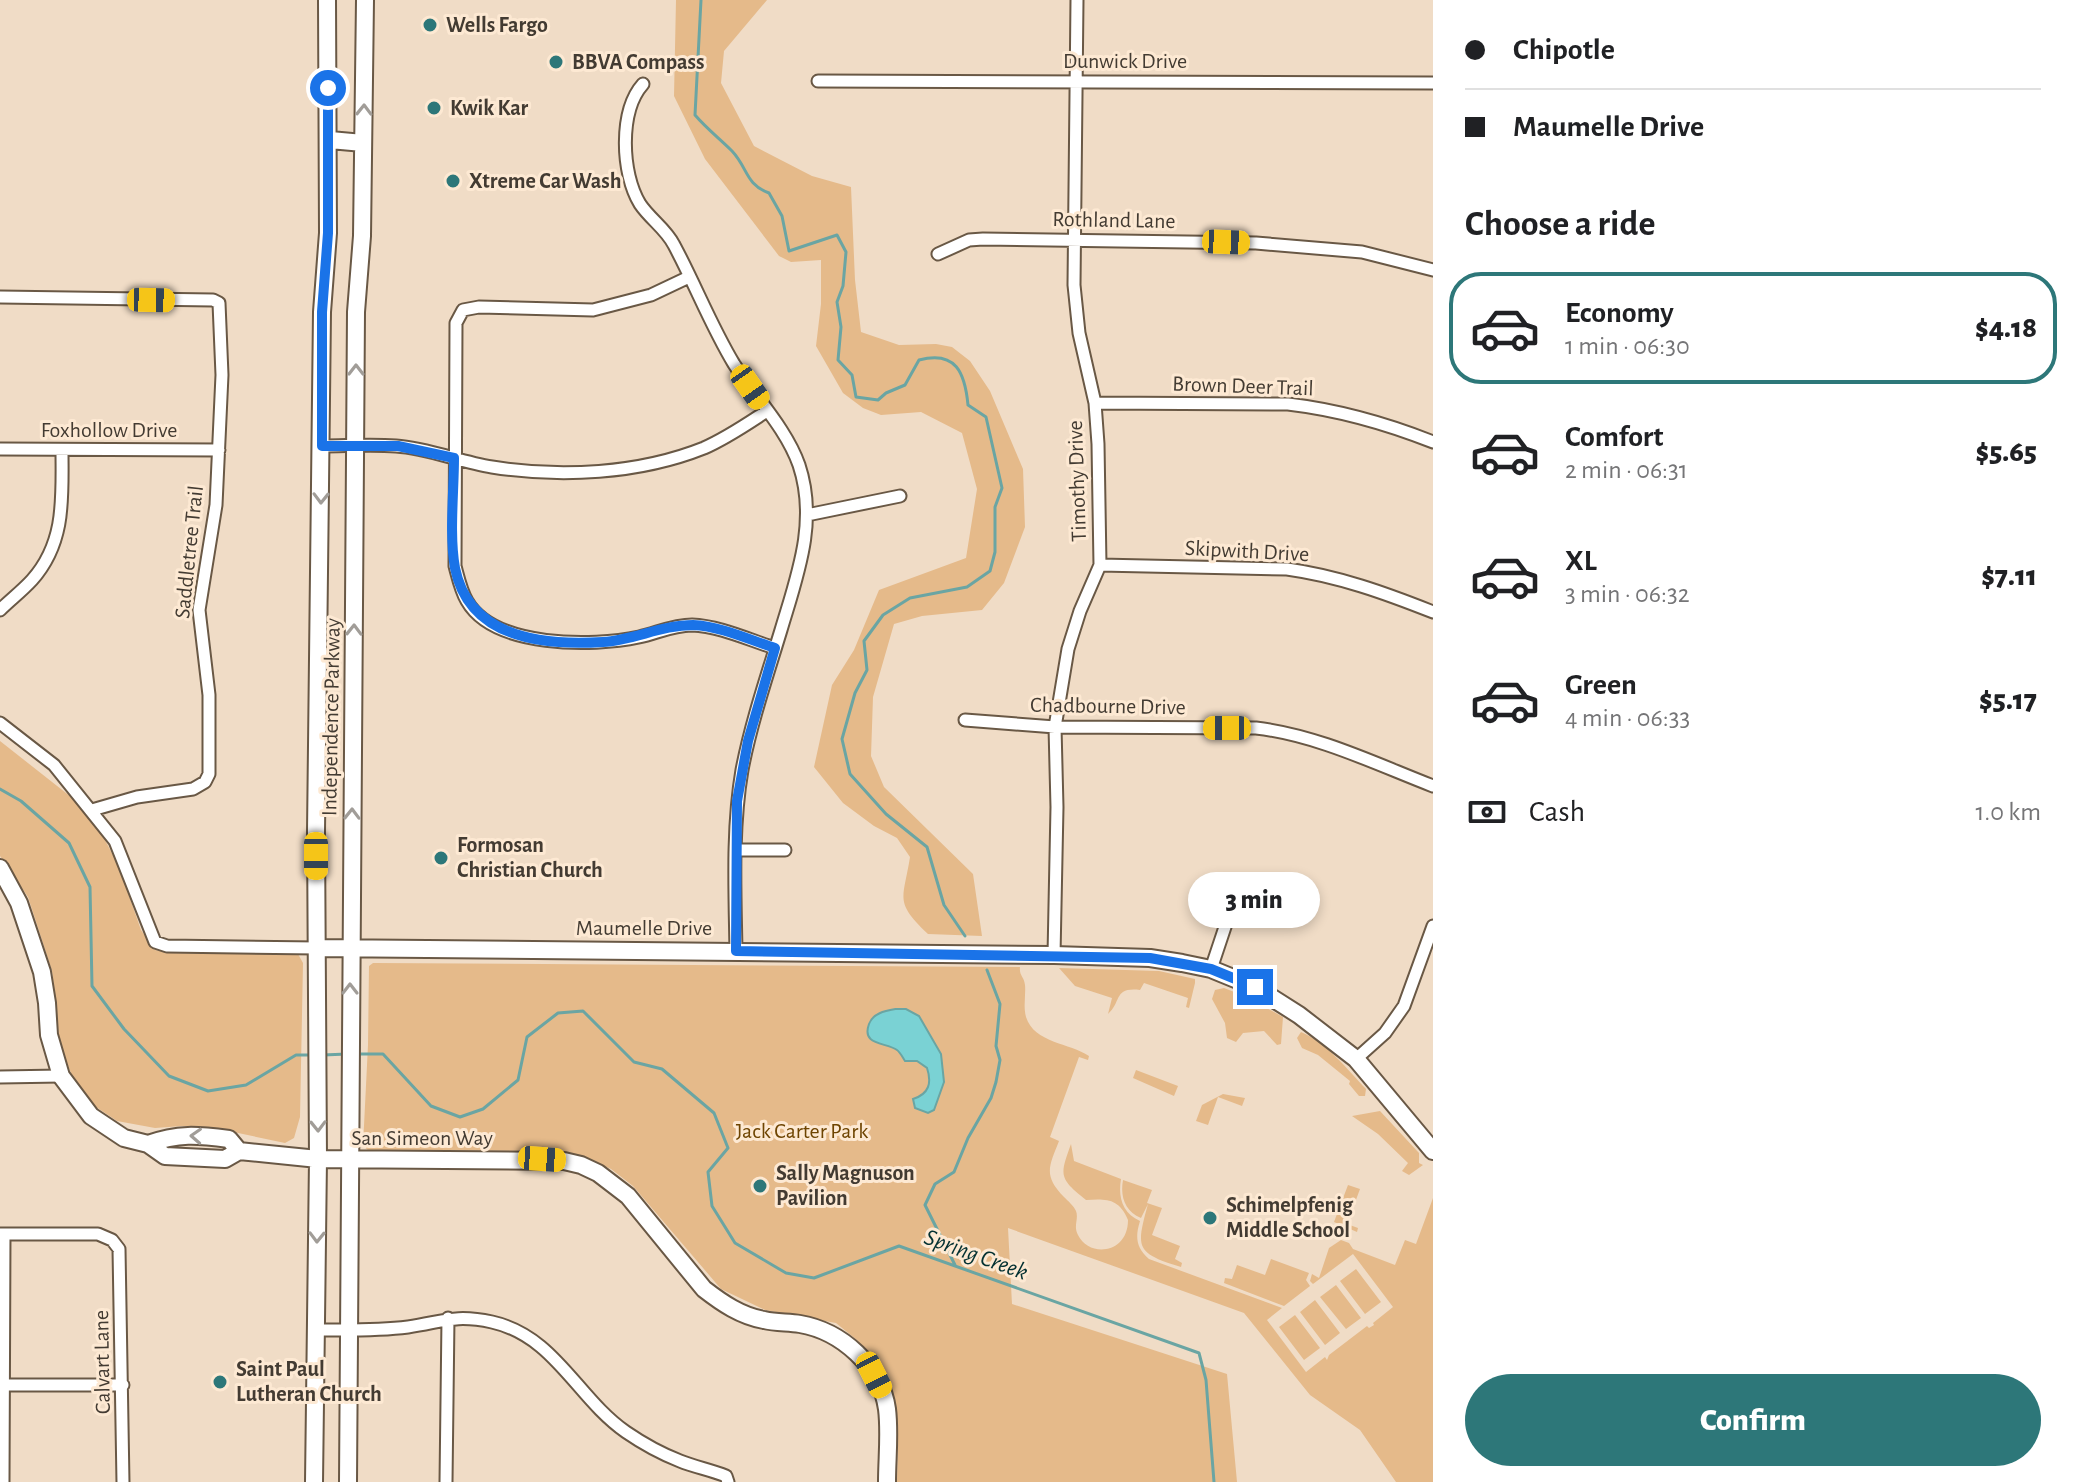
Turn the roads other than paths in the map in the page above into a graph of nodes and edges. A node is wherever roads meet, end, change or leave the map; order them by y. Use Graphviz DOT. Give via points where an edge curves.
graph roads {
  1 [pos="327,0"];
  2 [pos="365,0"];
  3 [pos="1077,0"];
  4 [pos="1075,80"];
  5 [pos="818,81"];
  6 [pos="1433,83"];
  7 [pos="643,84"];
  8 [pos="330,140"];
  9 [pos="363,143"];
  10 [pos="1074,239"];
  11 [pos="938,254"];
  12 [pos="1433,270"];
  13 [pos="689,277"];
  14 [pos="0,297"];
  15 [pos="1095,403"];
  16 [pos="767,411"];
  17 [pos="1433,442"];
  18 [pos="322,446"];
  19 [pos="356,446"];
  20 [pos="0,449"];
  21 [pos="62,450"];
  22 [pos="219,450"];
  23 [pos="454,458"];
  24 [pos="900,496"];
  25 [pos="807,515"];
  26 [pos="1100,565"];
  27 [pos="0,610"];
  28 [pos="1433,612"];
  29 [pos="775,648"];
  30 [pos="965,720"];
  31 [pos="0,723"];
  32 [pos="1055,727"];
  33 [pos="1433,786"];
  34 [pos="92,810"];
  35 [pos="736,850"];
  36 [pos="785,850"];
  37 [pos="0,868"];
  38 [pos="1244,898"];
  39 [pos="1433,926"];
  40 [pos="317,948"];
  41 [pos="350,948"];
  42 [pos="736,951"];
  43 [pos="1054,955"];
  44 [pos="1211,969"];
  45 [pos="1356,1059"];
  46 [pos="61,1076"];
  47 [pos="0,1077"];
  48 [pos="1433,1151"];
  49 [pos="318,1159"];
  50 [pos="351,1160"];
  51 [pos="2,1234"];
  52 [pos="448,1318"];
  53 [pos="316,1330"];
  54 [pos="349,1330"];
  55 [pos="4,1385"];
  56 [pos="123,1385"];
  57 [pos="727,1479"];
  58 [pos="3,1482"];
  59 [pos="123,1482"];
  60 [pos="314,1482"];
  61 [pos="348,1482"];
  62 [pos="446,1482"];
  63 [pos="887,1482"];
  1 -- 8 [label="main road, Independence Parkway"];
  9 -- 2 [label="main road, Independence Parkway, one-way"];
  3 -- 4 [label="street, Timothy Drive"];
  4 -- 5 [label="street, Dunwick Drive"];
  4 -- 6 [label="street, Dunwick Drive"];
  4 -- 10 [label="street, Timothy Drive"];
  7 -- 13 [label="street" via="628,114 629,175 642,207 673,243"];
  8 -- 9 [label="main road"];
  8 -- 18 [label="main road, Independence Parkway"];
  19 -- 9 [label="main road, Independence Parkway, one-way"];
  10 -- 11 [label="street, Rothland Lane" via="969,240"];
  10 -- 12 [label="street, Rothland Lane" via="1327,248 1395,258"];
  10 -- 15 [label="street, Timothy Drive" via="1075,306"];
  13 -- 16 [label="street" via="734,363"];
  13 -- 23 [label="street" via="651,295 593,310 463,310 456,323"];
  14 -- 22 [label="street, Saddletree Trail" via="219,303"];
  15 -- 17 [label="street, Brown Deer Trail" via="1316,407 1377,420"];
  15 -- 26 [label="street, Timothy Drive"];
  16 -- 23 [label="street" via="703,448 600,471 524,471"];
  16 -- 25 [label="street" via="800,467"];
  18 -- 19 [label="street"];
  18 -- 40 [label="main road, Independence Parkway, one-way"];
  19 -- 23 [label="street" via="398,446"];
  41 -- 19 [label="main road, Independence Parkway, one-way"];
  20 -- 21 [label="street, Foxhollow Drive"];
  21 -- 22 [label="street, Foxhollow Drive"];
  21 -- 27 [label="street" via="60,529 33,578"];
  22 -- 34 [label="street, Saddletree Trail" via="199,610 209,695 209,774 193,789"];
  23 -- 29 [label="street" via="455,566 467,602 483,619 553,642 605,642 694,625"];
  24 -- 25 [label="street"];
  25 -- 29 [label="street" via="801,565"];
  26 -- 28 [label="street, Skipwith Drive" via="1287,569 1366,586"];
  26 -- 32 [label="street, Timothy Drive" via="1071,639"];
  29 -- 35 [label="street" via="743,768"];
  30 -- 32 [label="street, Chadbourne Drive"];
  31 -- 34 [label="street, Maumelle Drive" via="54,765"];
  32 -- 33 [label="street, Chadbourne Drive" via="1279,731"];
  32 -- 43 [label="street, Timothy Drive"];
  34 -- 40 [label="street, Maumelle Drive" via="115,841 155,942"];
  35 -- 36 [label="street"];
  35 -- 42 [label="street"];
  37 -- 46 [label="main road, San Simeon Way" via="19,903 42,972 49,1035"];
  38 -- 44 [label="street" via="1227,921"];
  39 -- 45 [label="street" via="1404,1006 1385,1033"];
  40 -- 41 [label="main road, Maumelle Drive"];
  40 -- 49 [label="main road, Independence Parkway, one-way"];
  41 -- 42 [label="main road, Maumelle Drive"];
  50 -- 41 [label="main road, Independence Parkway, one-way"];
  42 -- 43 [label="main road, Maumelle Drive"];
  43 -- 44 [label="main road, Maumelle Drive" via="1150,958"];
  44 -- 45 [label="main road, Maumelle Drive" via="1273,997"];
  45 -- 48 [label="main road, Maumelle Drive"];
  46 -- 47 [label="street"];
  46 -- 49 [label="main road, San Simeon Way" via="91,1116 124,1138 148,1144 171,1135 229,1139 239,1151"];
  49 -- 50 [label="main road, San Simeon Way"];
  49 -- 53 [label="main road, Independence Parkway, one-way"];
  50 -- 54 [label="main road, Independence Parkway"];
  50 -- 63 [label="main road, San Simeon Way" via="542,1159 581,1165 613,1183 717,1299 763,1320 819,1329 850,1346 882,1390"];
  51 -- 55 [label="street"];
  51 -- 56 [label="street, Calvart Lane" via="98,1234 116,1243 121,1257"];
  52 -- 54 [label="street" via="410,1327"];
  52 -- 57 [label="street" via="495,1323 532,1339 625,1431"];
  52 -- 62 [label="street"];
  53 -- 54 [label="street"];
  53 -- 60 [label="main road, Independence Parkway"];
  54 -- 61 [label="main road, Independence Parkway"];
  55 -- 56 [label="street"];
  55 -- 58 [label="street"];
  56 -- 59 [label="street, Calvart Lane"];
}
